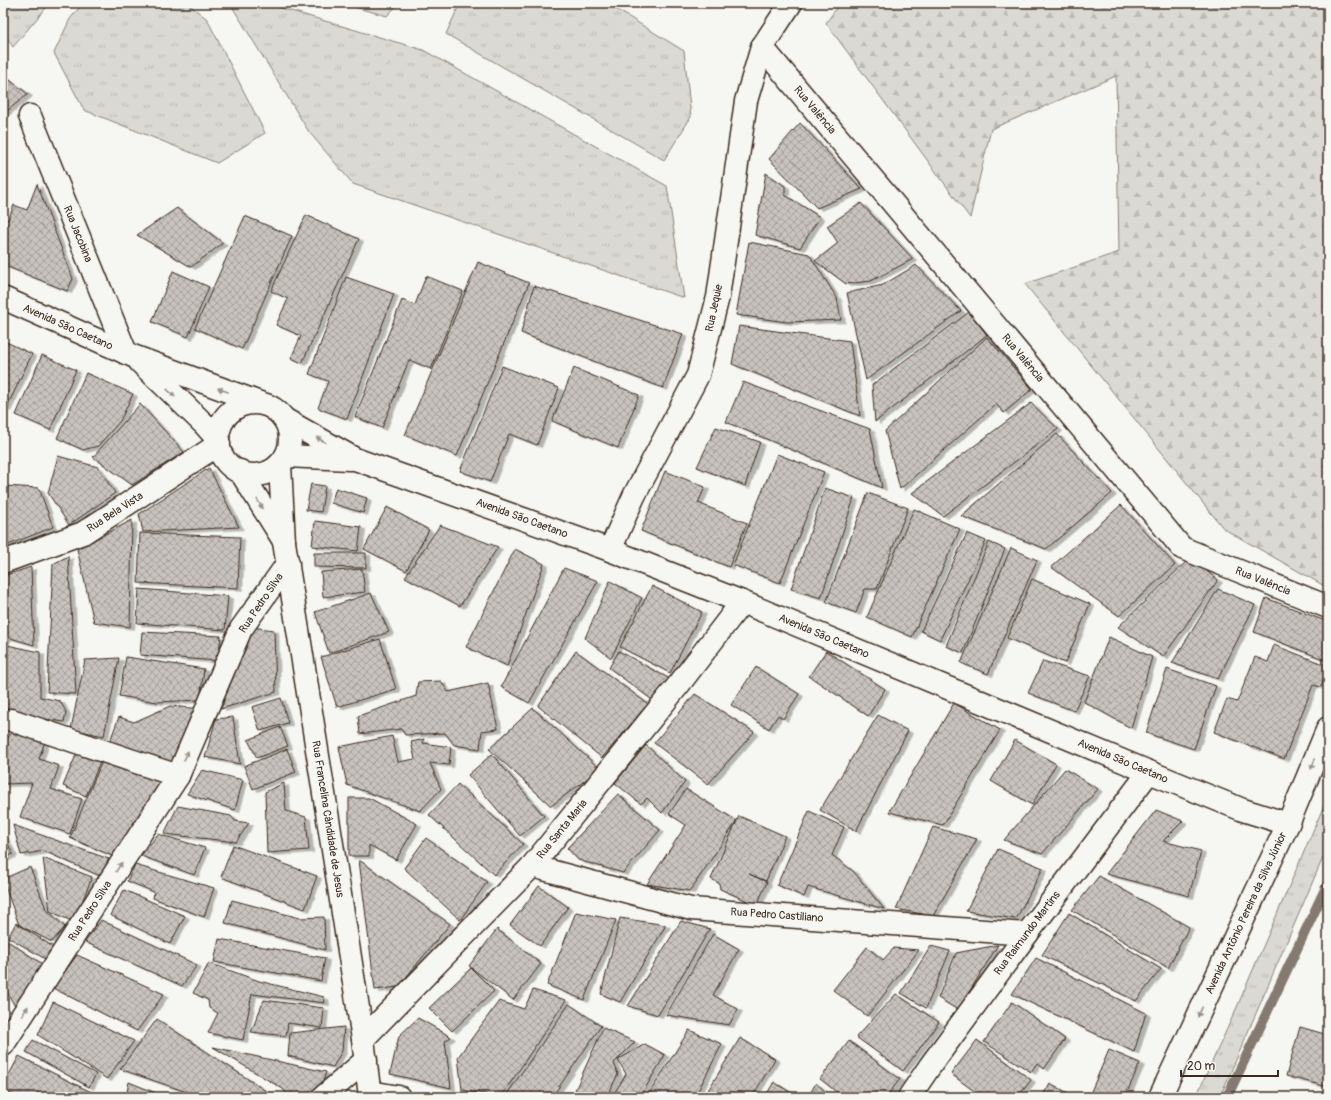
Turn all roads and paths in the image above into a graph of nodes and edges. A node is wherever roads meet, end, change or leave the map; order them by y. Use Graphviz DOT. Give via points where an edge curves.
graph roads {
  1 [pos="791,3"];
  2 [pos="762,47"];
  3 [pos="30,116"];
  4 [pos="3,299"];
  5 [pos="130,354"];
  6 [pos="260,403"];
  7 [pos="284,419"];
  8 [pos="219,441"];
  9 [pos="355,459"];
  10 [pos="283,460"];
  11 [pos="240,471"];
  12 [pos="284,542"];
  13 [pos="610,550"];
  14 [pos="3,562"];
  15 [pos="288,563"];
  16 [pos="742,602"];
  17 [pos="1328,607"];
  18 [pos="11,720"];
  19 [pos="1328,728"];
  20 [pos="1149,772"];
  21 [pos="178,776"];
  22 [pos="1288,824"];
  23 [pos="532,866"];
  24 [pos="1027,934"];
  25 [pos="3,1044"];
  26 [pos="364,1049"];
  27 [pos="370,1094"];
  28 [pos="323,1097"];
  29 [pos="398,1097"];
  30 [pos="909,1097"];
  31 [pos="1160,1097"];
  1 -- 2 [label="street, Rua Jequie"];
  2 -- 13 [label="street, Rua Jequie" via="746,101 718,297 698,375 634,496"];
  2 -- 17 [label="street, Rua Valência" via="1182,548"];
  3 -- 5 [label="street, Rua Jacobina"];
  4 -- 5 [label="street, Avenida São Caetano"];
  6 -- 5 [label="street, Avenida São Caetano, one-way"];
  5 -- 8 [label="street, one-way"];
  6 -- 7 [label="street" via="277,411"];
  6 -- 8 [label="street" via="247,403 227,415 221,425"];
  9 -- 7 [label="street, one-way"];
  7 -- 10 [label="street" via="290,437"];
  8 -- 11 [label="street" via="222,456"];
  8 -- 14 [label="street, Rua Bela Vista" via="83,533"];
  9 -- 10 [label="street"];
  9 -- 13 [label="street, Avenida São Caetano"];
  10 -- 11 [label="street" via="261,474"];
  10 -- 12 [label="street"];
  11 -- 12 [label="street, one-way"];
  12 -- 15 [label="street, Rua Francelina Cândidade de Jesus"];
  13 -- 16 [label="street, Avenida São Caetano"];
  21 -- 15 [label="street, Rua Pedro Silva, one-way" via="241,628"];
  15 -- 26 [label="street, Rua Francelina Cândidade de Jesus"];
  16 -- 20 [label="street, Avenida São Caetano"];
  16 -- 23 [label="street, Rua Santa Maria"];
  18 -- 21 [label="street"];
  19 -- 22 [label="street, Avenida Antônio Pereira da Silva Júnior, one-way"];
  20 -- 22 [label="street, Avenida São Caetano" via="1243,810"];
  20 -- 24 [label="street, Rua Raimundo Martins"];
  25 -- 21 [label="street, Rua Pedro Silva, one-way"];
  22 -- 31 [label="street, Avenida Antônio Pereira da Silva Júnior, one-way"];
  23 -- 24 [label="street, Rua Pedro Castiliano" via="691,909"];
  23 -- 26 [label="street, Rua Santa Maria"];
  24 -- 30 [label="street, Rua Raimundo Martins"];
  26 -- 27 [label="street, Rua Francelina Cândidade de Jesus"];
  26 -- 28 [label="street, Rua Santa Maria"];
  27 -- 29 [label="street"];
}
